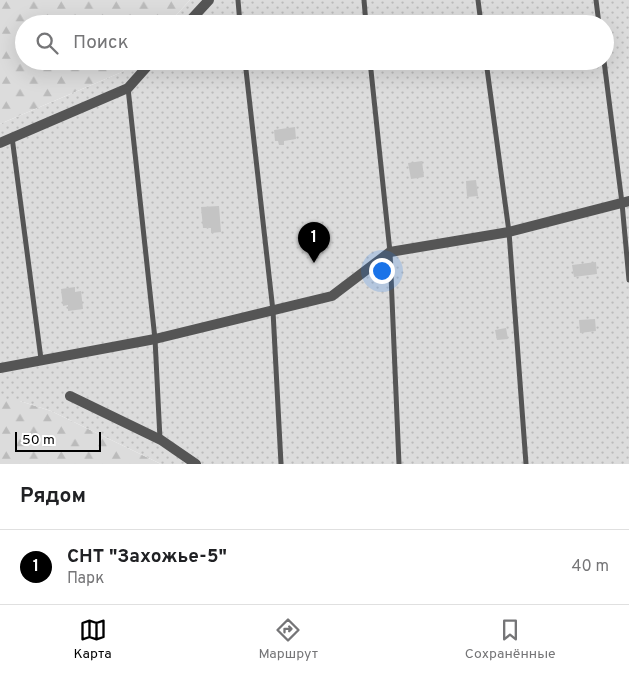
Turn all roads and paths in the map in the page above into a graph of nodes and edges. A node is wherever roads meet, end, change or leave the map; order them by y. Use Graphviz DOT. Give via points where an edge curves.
graph roads {
  1 [pos="209,0"];
  2 [pos="238,0"];
  3 [pos="364,0"];
  4 [pos="478,0"];
  5 [pos="596,0"];
  6 [pos="195,15"];
  7 [pos="239,15"];
  8 [pos="365,15"];
  9 [pos="480,15"];
  10 [pos="598,15"];
  11 [pos="144,70"];
  12 [pos="246,70"];
  13 [pos="371,70"];
  14 [pos="487,70"];
  15 [pos="605,70"];
  16 [pos="128,88"];
  17 [pos="12,138"];
  18 [pos="0,143"];
  19 [pos="626,202"];
  20 [pos="509,232"];
  21 [pos="390,252"];
  22 [pos="629,280"];
  23 [pos="273,311"];
  24 [pos="155,339"];
  25 [pos="41,359"];
  26 [pos="0,368"];
  27 [pos="70,396"];
  28 [pos="160,440"];
  29 [pos="196,464"];
  30 [pos="281,464"];
  31 [pos="399,464"];
  32 [pos="526,464"];
  1 -- 6 [label="street"];
  2 -- 7 [label="lane"];
  3 -- 8 [label="lane"];
  4 -- 9 [label="lane"];
  5 -- 10 [label="lane"];
  11 -- 16 [label="street"];
  12 -- 23 [label="lane"];
  13 -- 21 [label="lane"];
  14 -- 20 [label="lane"];
  15 -- 19 [label="lane"];
  16 -- 17 [label="street"];
  16 -- 24 [label="lane"];
  17 -- 18 [label="street"];
  17 -- 25 [label="lane"];
  19 -- 20 [label="street"];
  19 -- 22 [label="lane"];
  20 -- 21 [label="street"];
  20 -- 32 [label="lane"];
  21 -- 23 [label="street" via="332,296"];
  21 -- 31 [label="lane"];
  23 -- 24 [label="street"];
  23 -- 30 [label="lane"];
  24 -- 25 [label="street"];
  24 -- 28 [label="lane"];
  25 -- 26 [label="street"];
  27 -- 28 [label="street"];
  28 -- 29 [label="street"];
}
